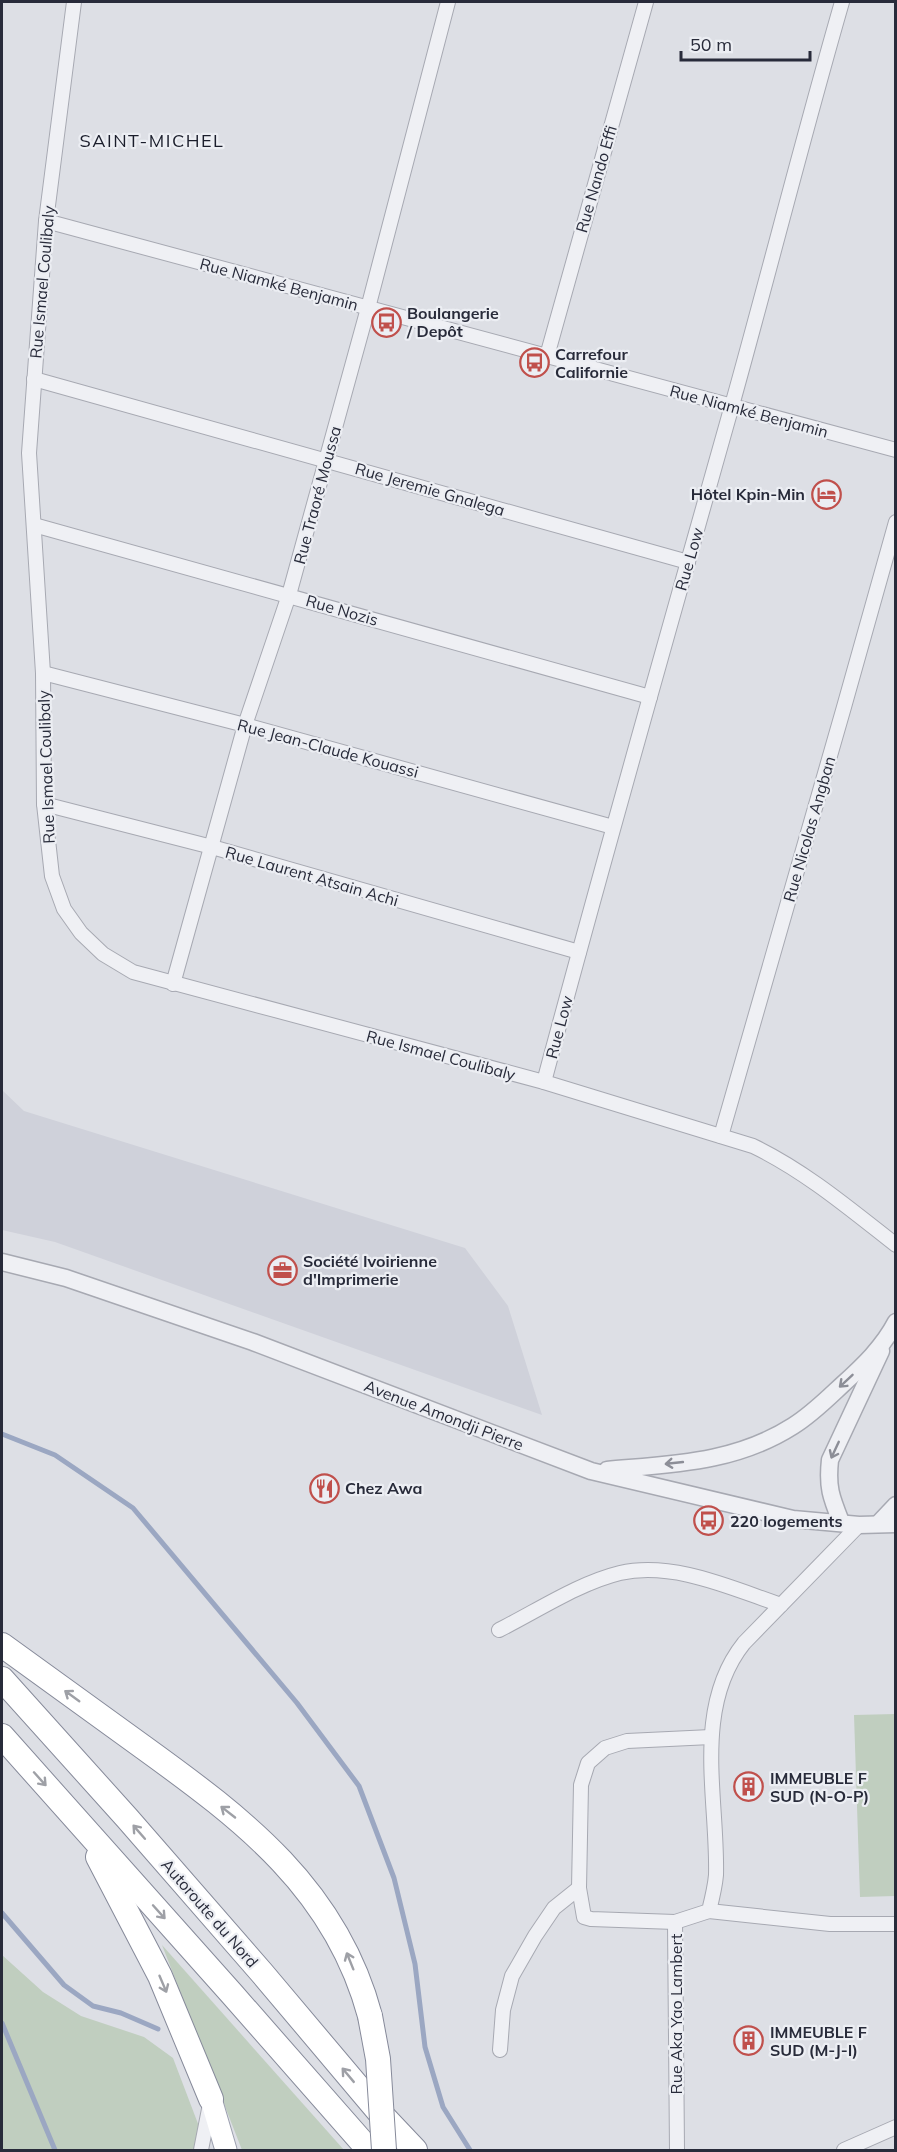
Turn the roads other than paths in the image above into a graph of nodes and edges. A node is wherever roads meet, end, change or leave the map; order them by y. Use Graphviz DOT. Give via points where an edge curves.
graph roads {
  1 [pos="74,2"];
  2 [pos="448,2"];
  3 [pos="646,2"];
  4 [pos="842,2"];
  5 [pos="46,221"];
  6 [pos="368,308"];
  7 [pos="547,356"];
  8 [pos="34,379"];
  9 [pos="732,406"];
  10 [pos="896,450"];
  11 [pos="327,460"];
  12 [pos="896,522"];
  13 [pos="34,525"];
  14 [pos="688,562"];
  15 [pos="289,595"];
  16 [pos="43,673"];
  17 [pos="650,697"];
  18 [pos="245,725"];
  19 [pos="44,804"];
  20 [pos="613,827"];
  21 [pos="212,847"];
  22 [pos="579,952"];
  23 [pos="173,984"];
  24 [pos="544,1082"];
  25 [pos="720,1136"];
  26 [pos="896,1245"];
  27 [pos="2,1262"];
  28 [pos="896,1322"];
  29 [pos="887,1340"];
  30 [pos="591,1471"];
  31 [pos="896,1505"];
  32 [pos="841,1522"];
  33 [pos="878,1524"];
  34 [pos="896,1524"];
  35 [pos="859,1525"];
  36 [pos="781,1605"];
  37 [pos="499,1630"];
  38 [pos="2,1645"];
  39 [pos="2,1679"];
  40 [pos="2,1736"];
  41 [pos="711,1737"];
  42 [pos="78,1821"];
  43 [pos="579,1888"];
  44 [pos="710,1911"];
  45 [pos="675,1922"];
  46 [pos="896,1923"];
  47 [pos="500,2050"];
  48 [pos="211,2099"];
  49 [pos="896,2127"];
  50 [pos="201,2151"];
  51 [pos="226,2151"];
  52 [pos="369,2151"];
  53 [pos="384,2151"];
  54 [pos="415,2151"];
  55 [pos="677,2151"];
  56 [pos="844,2151"];
  1 -- 5 [label="street, Rue Ismael Coulibaly"];
  2 -- 6 [label="street, Rue Traoré Moussa"];
  3 -- 7 [label="street, Rue Nando Effi"];
  4 -- 9 [label="street, Rue Low"];
  5 -- 6 [label="street, Rue Niamké Benjamin"];
  5 -- 8 [label="street, Rue Ismael Coulibaly"];
  6 -- 7 [label="street, Rue Niamké Benjamin"];
  6 -- 11 [label="street, Rue Traoré Moussa"];
  7 -- 9 [label="street, Rue Niamké Benjamin"];
  8 -- 11 [label="street, Rue Jeremie Gnalega"];
  8 -- 13 [label="street, Rue Ismael Coulibaly" via="29,453"];
  9 -- 10 [label="street, Rue Niamké Benjamin"];
  9 -- 14 [label="street, Rue Low"];
  11 -- 14 [label="street, Rue Jeremie Gnalega"];
  11 -- 15 [label="street, Rue Traoré Moussa"];
  12 -- 25 [label="street, Rue Nicolas Angban"];
  13 -- 15 [label="street, Rue Nozis"];
  13 -- 16 [label="street, Rue Ismael Coulibaly"];
  14 -- 17 [label="street, Rue Low"];
  15 -- 17 [label="street, Rue Nozis"];
  15 -- 18 [label="street, Rue Traoré Moussa"];
  16 -- 18 [label="street, Rue Jean-Claude Kouassi"];
  16 -- 19 [label="street, Rue Ismael Coulibaly"];
  17 -- 20 [label="street, Rue Low"];
  18 -- 20 [label="street, Rue Jean-Claude Kouassi"];
  18 -- 21 [label="street, Rue Traoré Moussa"];
  19 -- 21 [label="street, Rue Laurent Atsain Achi"];
  19 -- 23 [label="street, Rue Ismael Coulibaly" via="52,876 64,909 81,933 133,972"];
  20 -- 22 [label="street, Rue Low"];
  21 -- 22 [label="street, Rue Laurent Atsain Achi"];
  21 -- 23 [label="street, Rue Traoré Moussa"];
  22 -- 24 [label="street, Rue Low"];
  23 -- 24 [label="street, Rue Ismael Coulibaly"];
  24 -- 25 [label="street, Rue Ismael Coulibaly"];
  25 -- 26 [label="street, Rue Ismael Coulibaly" via="784,1161"];
  27 -- 30 [label="street, Avenue Amondji Pierre" via="66,1278 253,1342"];
  28 -- 29 [label="street"];
  29 -- 30 [label="street, one-way" via="821,1404 794,1426 757,1446 722,1457"];
  29 -- 32 [label="street, one-way" via="830,1460 831,1496"];
  30 -- 32 [label="street, Avenue Amondji Pierre" via="793,1519"];
  31 -- 33 [label="street"];
  32 -- 35 [label="street, Avenue Amondji Pierre"];
  33 -- 34 [label="street, Avenue Amondji Pierre"];
  33 -- 35 [label="street, Avenue Amondji Pierre"];
  35 -- 36 [label="street"];
  36 -- 37 [label="street" via="703,1579 638,1571 595,1581"];
  36 -- 41 [label="street" via="733,1656 724,1677"];
  53 -- 38 [label="highway, one-way, bridge" via="378,2059 370,2016 347,1954 307,1889 244,1824"];
  54 -- 39 [label="highway, Autoroute du Nord, one-way"];
  40 -- 42 [label="highway, one-way"];
  41 -- 43 [label="street" via="627,1741 605,1748 588,1763 581,1785"];
  41 -- 44 [label="street" via="716,1877"];
  42 -- 48 [label="highway, one-way" via="160,1976"];
  42 -- 52 [label="highway, one-way"];
  43 -- 45 [label="street" via="584,1917"];
  43 -- 47 [label="street" via="554,1908 512,1976 502,2010"];
  44 -- 45 [label="street, Rue Aka Yao Lambert"];
  44 -- 46 [label="street" via="830,1924"];
  45 -- 55 [label="street, Rue Aka Yao Lambert"];
  48 -- 50 [label="street"];
  48 -- 51 [label="main road"];
  49 -- 56 [label="street"];
}
